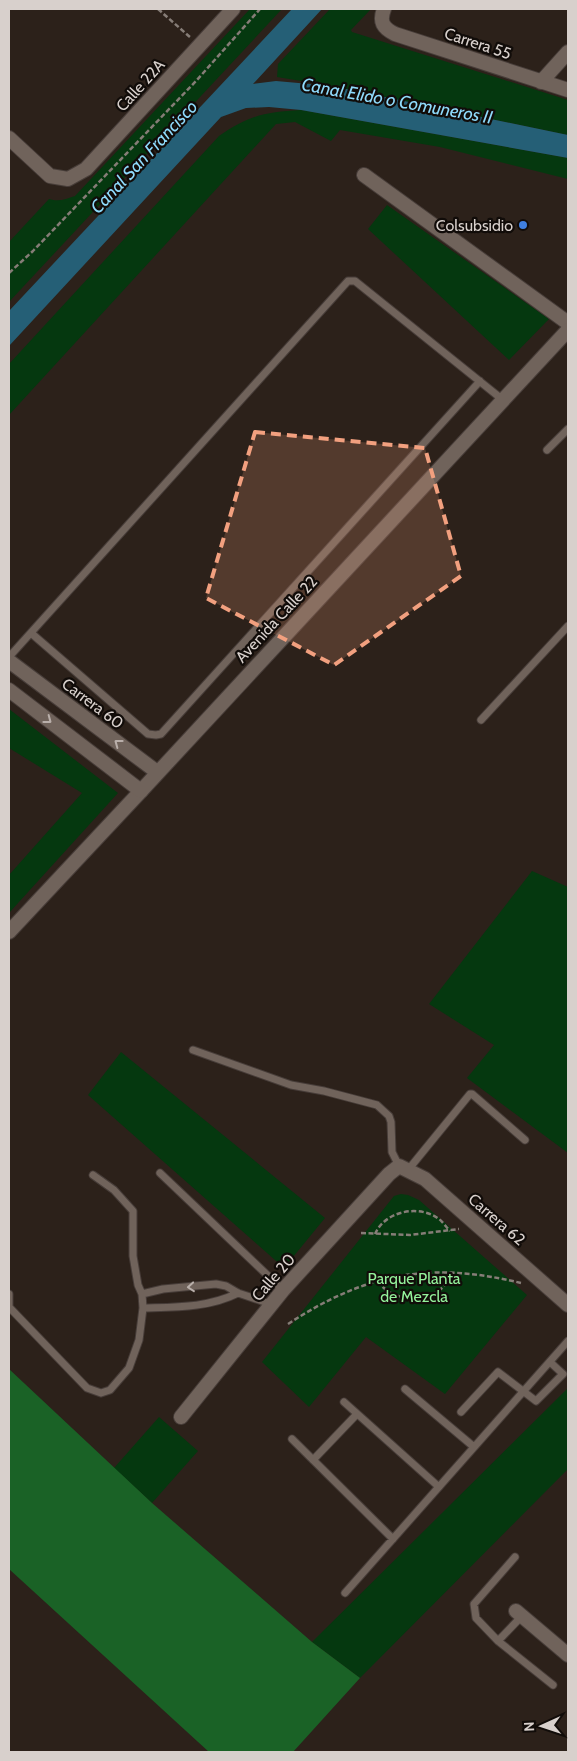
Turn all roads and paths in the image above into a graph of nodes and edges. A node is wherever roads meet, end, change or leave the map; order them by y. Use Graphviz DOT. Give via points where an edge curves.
graph roads {
  1 [pos="158,9"];
  2 [pos="233,9"];
  3 [pos="260,9"];
  4 [pos="384,9"];
  5 [pos="200,45"];
  6 [pos="568,52"];
  7 [pos="541,82"];
  8 [pos="568,90"];
  9 [pos="9,138"];
  10 [pos="364,175"];
  11 [pos="9,273"];
  12 [pos="568,323"];
  13 [pos="568,330"];
  14 [pos="480,381"];
  15 [pos="503,400"];
  16 [pos="568,429"];
  17 [pos="548,450"];
  18 [pos="568,626"];
  19 [pos="31,633"];
  20 [pos="9,657"];
  21 [pos="9,661"];
  22 [pos="9,690"];
  23 [pos="481,720"];
  24 [pos="157,772"];
  25 [pos="141,790"];
  26 [pos="9,932"];
  27 [pos="193,1050"];
  28 [pos="525,1140"];
  29 [pos="403,1168"];
  30 [pos="160,1173"];
  31 [pos="93,1175"];
  32 [pos="458,1229"];
  33 [pos="450,1231"];
  34 [pos="361,1233"];
  35 [pos="375,1234"];
  36 [pos="453,1273"];
  37 [pos="378,1280"];
  38 [pos="521,1283"];
  39 [pos="283,1290"];
  40 [pos="238,1293"];
  41 [pos="9,1294"];
  42 [pos="142,1294"];
  43 [pos="271,1304"];
  44 [pos="568,1305"];
  45 [pos="143,1308"];
  46 [pos="288,1324"];
  47 [pos="568,1341"];
  48 [pos="550,1362"];
  49 [pos="405,1389"];
  50 [pos="523,1392"];
  51 [pos="344,1402"];
  52 [pos="461,1412"];
  53 [pos="357,1414"];
  54 [pos="181,1417"];
  55 [pos="292,1439"];
  56 [pos="474,1447"];
  57 [pos="313,1460"];
  58 [pos="439,1487"];
  59 [pos="393,1539"];
  60 [pos="515,1557"];
  61 [pos="345,1593"];
  62 [pos="519,1613"];
  63 [pos="498,1641"];
  64 [pos="568,1654"];
  65 [pos="553,1686"];
  1 -- 5 [label="path"];
  2 -- 5 [label="street, Calle 22A"];
  3 -- 11 [label="path"];
  4 -- 7 [label="street, Carrera 55" via="381,16 386,30"];
  5 -- 9 [label="street, Calle 22A" via="86,170 68,179 50,176"];
  6 -- 7 [label="street"];
  7 -- 8 [label="street, Carrera 55"];
  10 -- 12 [label="street"];
  13 -- 15 [label="street, Avenida Calle 22"];
  14 -- 15 [label="lane"];
  14 -- 19 [label="lane" via="355,281 348,281"];
  14 -- 19 [label="lane" via="161,734 152,735 142,730"];
  15 -- 24 [label="street, Avenida Calle 22"];
  16 -- 17 [label="lane"];
  18 -- 23 [label="lane"];
  19 -- 20 [label="lane"];
  24 -- 21 [label="street, Carrera 60, one-way"];
  22 -- 25 [label="street, one-way"];
  24 -- 25 [label="street, Avenida Calle 22"];
  25 -- 26 [label="street, Avenida Calle 22"];
  27 -- 29 [label="lane" via="291,1085 377,1105 389,1116 392,1152"];
  28 -- 29 [label="lane" via="470,1094"];
  29 -- 39 [label="street, Calle 20" via="389,1174"];
  29 -- 44 [label="street, Carrera 62" via="425,1179"];
  30 -- 39 [label="lane"];
  31 -- 42 [label="lane" via="114,1190 133,1211 133,1256"];
  32 -- 33 [label="path"];
  33 -- 35 [label="path"];
  33 -- 35 [label="path" via="439,1219 413,1211 399,1213 387,1220"];
  34 -- 35 [label="path"];
  36 -- 37 [label="path" via="409,1274"];
  36 -- 37 [label="path" via="435,1293 421,1298 392,1294"];
  36 -- 38 [label="path"];
  37 -- 46 [label="path" via="325,1302"];
  39 -- 43 [label="street, Calle 20"];
  40 -- 42 [label="lane, one-way" via="216,1284"];
  40 -- 43 [label="lane"];
  40 -- 45 [label="lane" via="213,1303"];
  41 -- 45 [label="lane" via="10,1307 87,1388 101,1392 110,1390 129,1368 139,1340"];
  42 -- 45 [label="lane"];
  43 -- 54 [label="street, Calle 20"];
  47 -- 48 [label="lane"];
  48 -- 50 [label="lane"];
  48 -- 50 [label="lane" via="563,1374 536,1402"];
  49 -- 56 [label="lane"];
  50 -- 52 [label="lane" via="498,1372"];
  50 -- 56 [label="lane"];
  51 -- 53 [label="lane"];
  53 -- 57 [label="lane"];
  53 -- 58 [label="lane"];
  55 -- 57 [label="lane"];
  56 -- 58 [label="lane"];
  57 -- 59 [label="lane"];
  58 -- 59 [label="lane"];
  59 -- 61 [label="lane"];
  60 -- 63 [label="lane" via="474,1604 476,1618"];
  62 -- 63 [label="lane"];
  62 -- 64 [label="street"];
  63 -- 65 [label="lane"];
}
